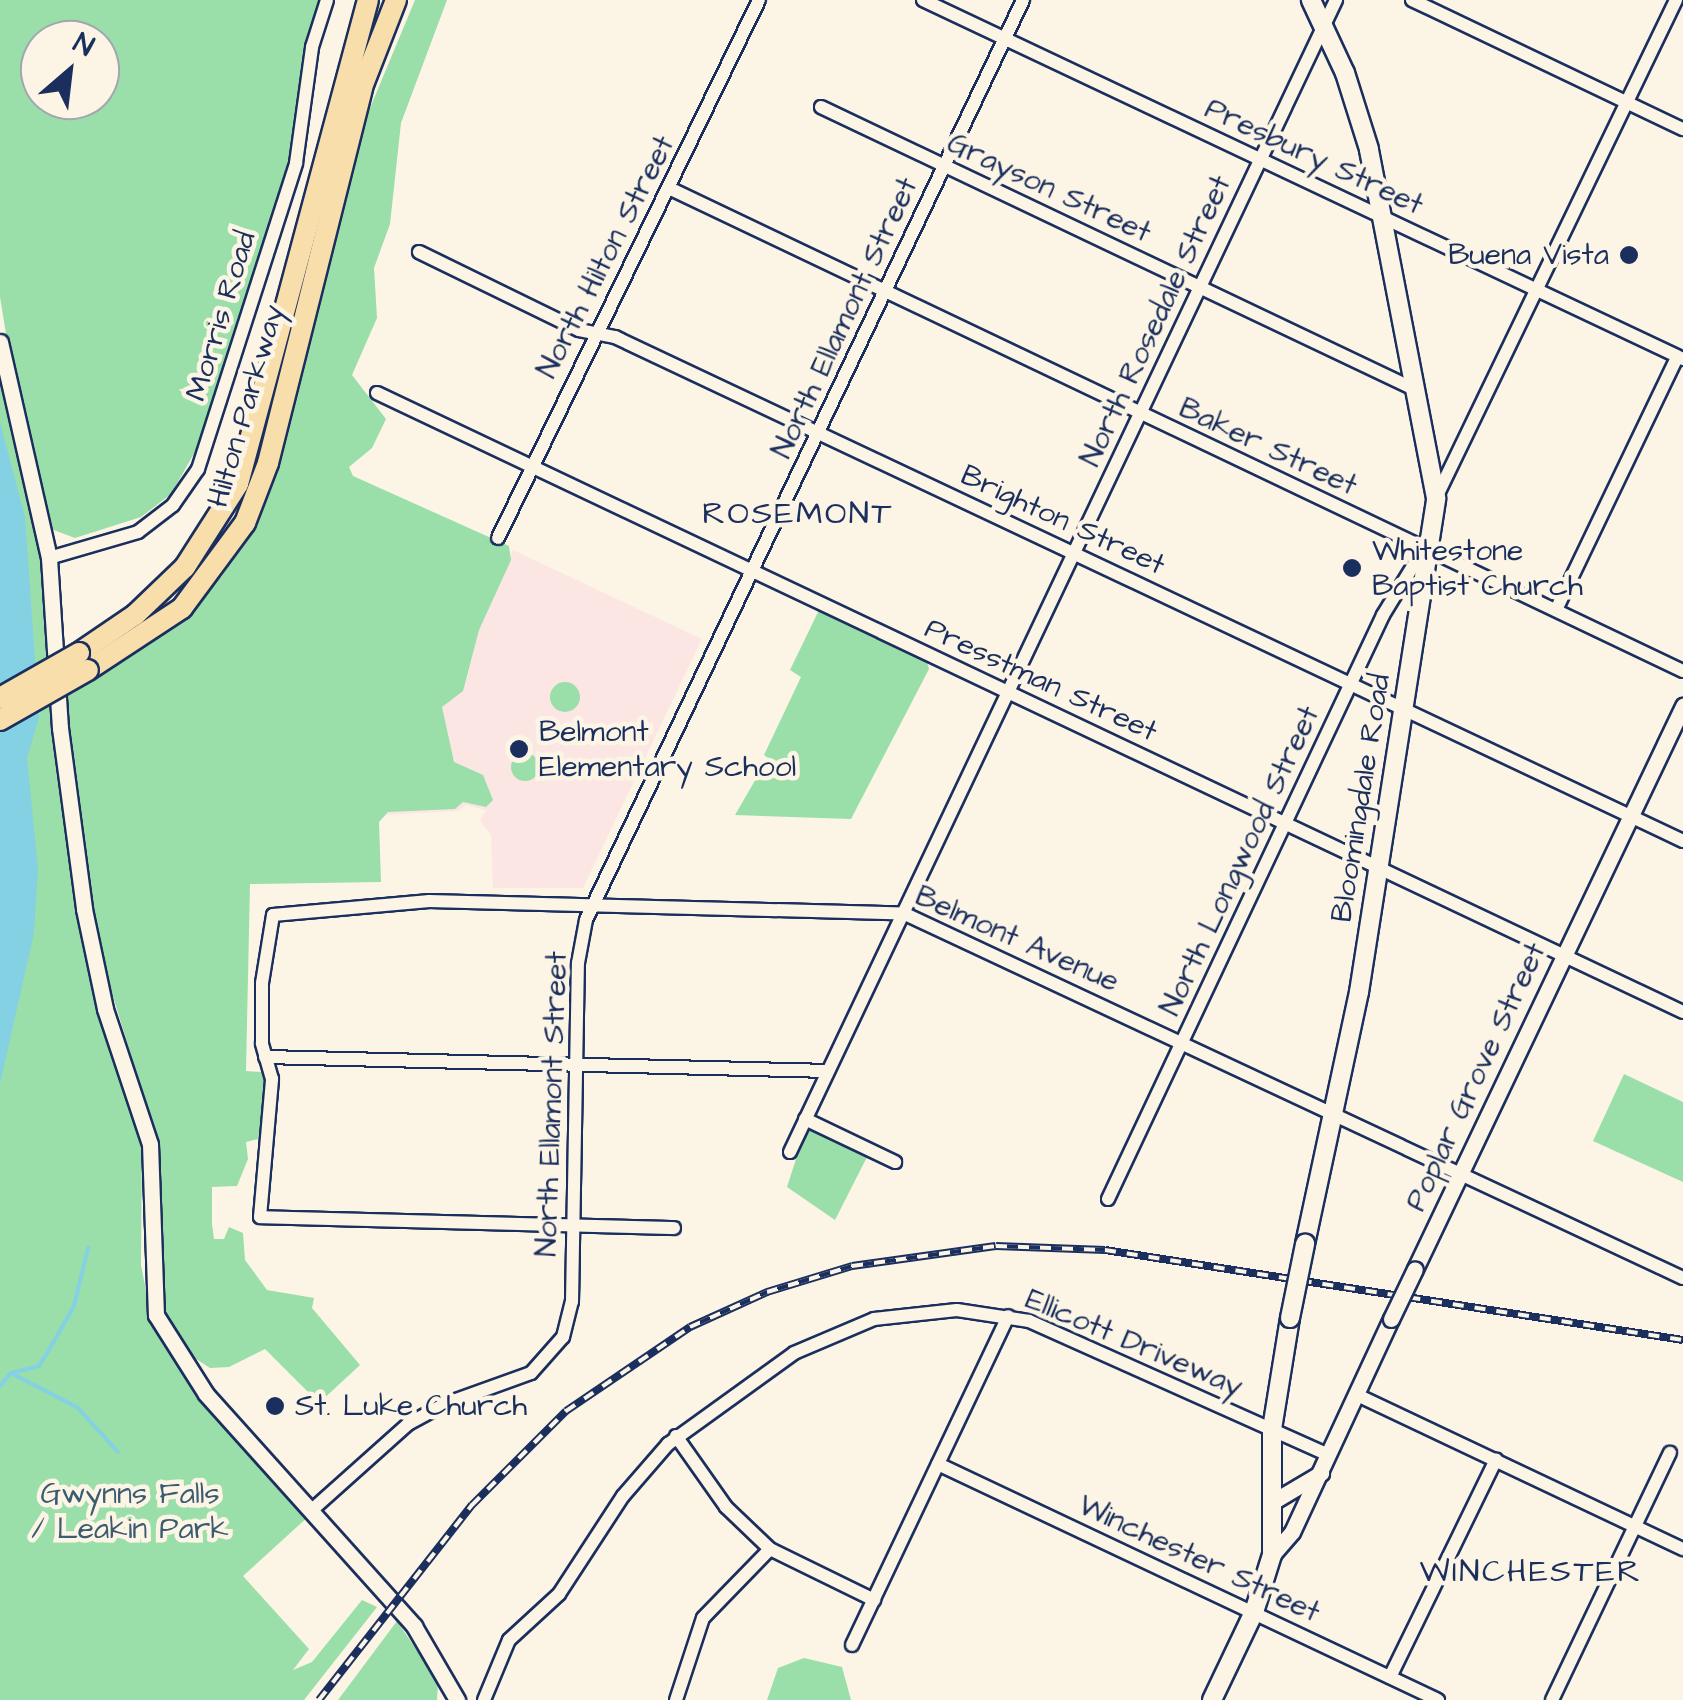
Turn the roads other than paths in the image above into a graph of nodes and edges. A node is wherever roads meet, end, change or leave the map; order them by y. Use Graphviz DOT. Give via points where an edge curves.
graph roads {
  1 [pos="327,0"];
  2 [pos="368,0"];
  3 [pos="396,0"];
  4 [pos="759,0"];
  5 [pos="923,0"];
  6 [pos="1023,0"];
  7 [pos="1311,0"];
  8 [pos="1336,0"];
  9 [pos="1412,0"];
  10 [pos="1676,0"];
  11 [pos="1323,26"];
  12 [pos="1005,39"];
  13 [pos="1628,102"];
  14 [pos="821,107"];
  15 [pos="1683,129"];
  16 [pos="1260,159"];
  17 [pos="944,166"];
  18 [pos="671,189"];
  19 [pos="1386,219"];
  20 [pos="420,252"];
  21 [pos="1200,287"];
  22 [pos="1538,291"];
  23 [pos="885,292"];
  24 [pos="596,333"];
  25 [pos="0,342"];
  26 [pos="1680,358"];
  27 [pos="1418,391"];
  28 [pos="377,393"];
  29 [pos="1140,413"];
  30 [pos="818,432"];
  31 [pos="531,466"];
  32 [pos="1436,498"];
  33 [pos="498,538"];
  34 [pos="1424,548"];
  35 [pos="1074,553"];
  36 [pos="49,558"];
  37 [pos="754,572"];
  38 [pos="1556,610"];
  39 [pos="83,662"];
  40 [pos="1683,671"];
  41 [pos="1351,684"];
  42 [pos="1008,692"];
  43 [pos="0,698"];
  44 [pos="1683,706"];
  45 [pos="1402,708"];
  46 [pos="0,720"];
  47 [pos="1630,816"];
  48 [pos="1285,824"];
  49 [pos="1683,841"];
  50 [pos="1378,868"];
  51 [pos="594,904"];
  52 [pos="903,912"];
  53 [pos="1564,956"];
  54 [pos="1683,1012"];
  55 [pos="1182,1042"];
  56 [pos="265,1057"];
  57 [pos="575,1066"];
  58 [pos="828,1071"];
  59 [pos="1333,1114"];
  60 [pos="805,1119"];
  61 [pos="790,1152"];
  62 [pos="894,1162"];
  63 [pos="1462,1174"];
  64 [pos="1108,1199"];
  65 [pos="573,1224"];
  66 [pos="674,1228"];
  67 [pos="1683,1278"];
  68 [pos="1008,1316"];
  69 [pos="1358,1394"];
  70 [pos="1272,1429"];
  71 [pos="676,1436"];
  72 [pos="1670,1452"];
  73 [pos="1329,1455"];
  74 [pos="1496,1460"];
  75 [pos="938,1464"];
  76 [pos="1321,1473"];
  77 [pos="1274,1501"];
  78 [pos="313,1509"];
  79 [pos="1636,1526"];
  80 [pos="770,1549"];
  81 [pos="1683,1549"];
  82 [pos="1272,1555"];
  83 [pos="874,1600"];
  84 [pos="1254,1612"];
  85 [pos="852,1645"];
  86 [pos="1390,1677"];
  87 [pos="457,1700"];
  88 [pos="484,1700"];
  89 [pos="676,1700"];
  90 [pos="1212,1700"];
  91 [pos="1438,1700"];
  92 [pos="1552,1700"];
  1 -- 36 [label="street, Morris Road" via="312,47 296,163 198,469 173,505 138,532"];
  2 -- 39 [label="main road, Hilton Parkway" via="238,484 185,567"];
  3 -- 39 [label="main road, Hilton Parkway" via="364,82 268,463 245,523 182,608"];
  4 -- 18 [label="street, North Hilton Street"];
  5 -- 12 [label="street, Presbury Street"];
  6 -- 12 [label="street, North Ellamont Street"];
  7 -- 11 [label="main road, Bloomingdale Road"];
  8 -- 11 [label="street, North Rosedale Street"];
  9 -- 13 [label="street"];
  10 -- 13 [label="street"];
  11 -- 16 [label="street, North Rosedale Street"];
  11 -- 19 [label="main road, Bloomingdale Road" via="1358,111"];
  12 -- 16 [label="street, Presbury Street"];
  12 -- 17 [label="street, North Ellamont Street"];
  13 -- 15 [label="street"];
  13 -- 22 [label="street"];
  14 -- 17 [label="street, Grayson Street"];
  16 -- 19 [label="street, Presbury Street"];
  16 -- 21 [label="street, North Rosedale Street"];
  17 -- 21 [label="street, Grayson Street"];
  17 -- 23 [label="street, North Ellamont Street"];
  18 -- 23 [label="street, Baker Street"];
  18 -- 24 [label="street, North Hilton Street"];
  19 -- 22 [label="street, Presbury Street"];
  19 -- 27 [label="main road, Bloomingdale Road"];
  20 -- 24 [label="street, Brighton Street"];
  21 -- 27 [label="street, Grayson Street"];
  21 -- 29 [label="street, North Rosedale Street"];
  22 -- 26 [label="street, Presbury Street"];
  22 -- 32 [label="street"];
  23 -- 29 [label="street, Baker Street"];
  23 -- 30 [label="street, North Ellamont Street"];
  24 -- 30 [label="street, Brighton Street"];
  24 -- 31 [label="street, North Hilton Street"];
  25 -- 36 [label="street"];
  26 -- 38 [label="street"];
  27 -- 32 [label="main road, Bloomingdale Road"];
  28 -- 31 [label="street, Presstman Street"];
  29 -- 34 [label="street, Baker Street"];
  29 -- 35 [label="street, North Rosedale Street"];
  30 -- 35 [label="street, Brighton Street"];
  30 -- 37 [label="street, North Ellamont Street"];
  31 -- 33 [label="street, North Hilton Street"];
  31 -- 37 [label="street, Presstman Street"];
  32 -- 34 [label="main road, Bloomingdale Road"];
  34 -- 38 [label="street, Baker Street"];
  34 -- 41 [label="street, North Longwood Street"];
  34 -- 45 [label="main road, Bloomingdale Road"];
  35 -- 41 [label="street, Brighton Street"];
  35 -- 42 [label="street, North Rosedale Street"];
  36 -- 78 [label="street" via="60,728 84,909 105,1009 150,1144 156,1315 198,1384"];
  37 -- 42 [label="street, Presstman Street"];
  37 -- 51 [label="street, North Ellamont Street"];
  38 -- 40 [label="street, Baker Street"];
  39 -- 43 [label="main road, Hilton Parkway, bridge"];
  39 -- 46 [label="main road, Hilton Parkway, bridge"];
  41 -- 45 [label="street, Brighton Street"];
  41 -- 48 [label="street, North Longwood Street"];
  42 -- 48 [label="street, Presstman Street"];
  42 -- 52 [label="street, North Rosedale Street"];
  44 -- 47 [label="street, Poplar Grove Street"];
  45 -- 47 [label="street, Brighton Street"];
  45 -- 50 [label="main road, Bloomingdale Road"];
  47 -- 49 [label="street, Brighton Street"];
  47 -- 53 [label="street, Poplar Grove Street"];
  48 -- 50 [label="street, Presstman Street"];
  48 -- 55 [label="street, North Longwood Street"];
  50 -- 53 [label="street, Presstman Street"];
  50 -- 59 [label="main road, Bloomingdale Road"];
  51 -- 52 [label="street, Belmont Avenue"];
  51 -- 56 [label="street, Belmont Avenue" via="430,901 272,915 262,983"];
  51 -- 57 [label="street, North Ellamont Street" via="578,963"];
  52 -- 55 [label="street, Belmont Avenue"];
  52 -- 58 [label="street, North Rosedale Street"];
  53 -- 54 [label="street, Presstman Street"];
  53 -- 63 [label="street, Poplar Grove Street"];
  55 -- 59 [label="street, Belmont Avenue"];
  55 -- 64 [label="street, North Longwood Street"];
  56 -- 57 [label="street"];
  56 -- 65 [label="street" via="271,1142 260,1217"];
  57 -- 58 [label="street"];
  57 -- 65 [label="street, North Ellamont Street"];
  58 -- 60 [label="street, North Rosedale Street"];
  59 -- 63 [label="street, Belmont Avenue"];
  59 -- 70 [label="main road, Bloomingdale Road, bridge"];
  60 -- 61 [label="street, North Rosedale Street"];
  60 -- 62 [label="street"];
  63 -- 67 [label="street, Belmont Avenue"];
  63 -- 69 [label="street, Poplar Grove Street, bridge"];
  65 -- 66 [label="street"];
  65 -- 78 [label="street, North Ellamont Street" via="572,1302 563,1336 544,1363 515,1382 426,1412"];
  68 -- 70 [label="street, Ellicott Driveway" via="1057,1331"];
  68 -- 71 [label="street, Ellicott Driveway" via="913,1312 850,1327 760,1374"];
  68 -- 75 [label="street"];
  69 -- 73 [label="street, Poplar Grove Street"];
  69 -- 74 [label="street"];
  70 -- 73 [label="street, Ellicott Driveway"];
  70 -- 77 [label="main road, Bloomingdale Road"];
  71 -- 80 [label="street" via="726,1507"];
  71 -- 88 [label="street, Ellicott Driveway" via="622,1496 559,1594 509,1640"];
  72 -- 79 [label="street"];
  73 -- 76 [label="street, Poplar Grove Street"];
  74 -- 79 [label="street"];
  74 -- 86 [label="street"];
  75 -- 83 [label="street"];
  75 -- 84 [label="street, Winchester Street"];
  76 -- 77 [label="street"];
  76 -- 82 [label="street, Poplar Grove Street" via="1292,1532"];
  77 -- 82 [label="main road, Bloomingdale Road"];
  78 -- 87 [label="street" via="414,1626"];
  79 -- 81 [label="street"];
  79 -- 92 [label="street"];
  80 -- 83 [label="street"];
  80 -- 89 [label="street" via="703,1618"];
  82 -- 84 [label="main road, Bloomingdale Road"];
  83 -- 85 [label="street"];
  84 -- 86 [label="street, Winchester Street"];
  84 -- 90 [label="main road"];
  86 -- 91 [label="street, Winchester Street"];
}
